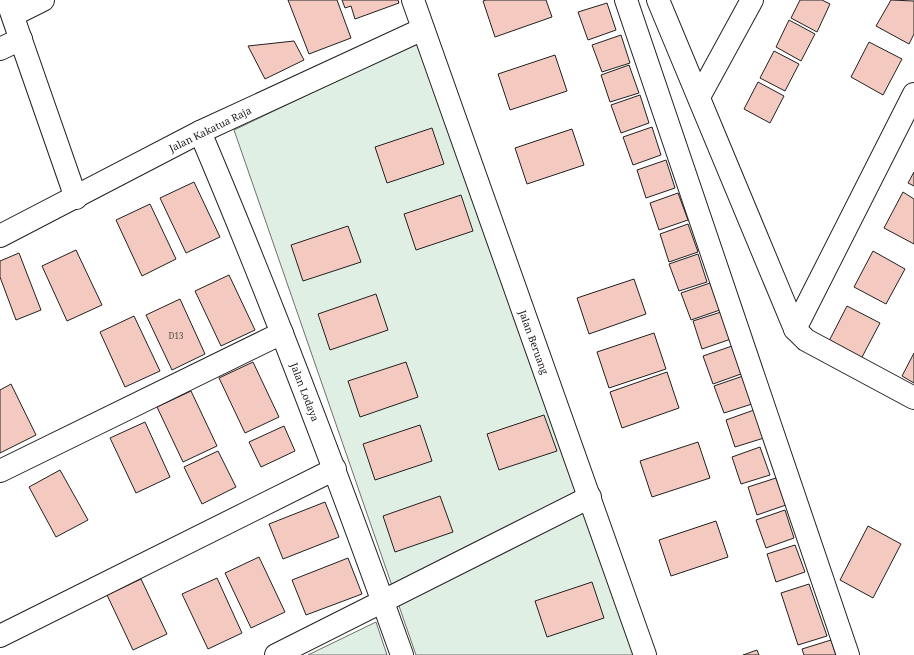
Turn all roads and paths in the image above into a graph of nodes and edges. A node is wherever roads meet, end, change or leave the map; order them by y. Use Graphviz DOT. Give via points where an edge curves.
graph roads {
  1 [pos="43,0"];
  2 [pos="413,0"];
  3 [pos="626,0"];
  4 [pos="658,0"];
  5 [pos="752,0"];
  6 [pos="10,8"];
  7 [pos="423,29"];
  8 [pos="21,38"];
  9 [pos="0,49"];
  10 [pos="914,94"];
  11 [pos="699,97"];
  12 [pos="200,132"];
  13 [pos="76,198"];
  14 [pos="0,236"];
  15 [pos="795,329"];
  16 [pos="282,333"];
  17 [pos="914,398"];
  18 [pos="335,469"];
  19 [pos="0,471"];
  20 [pos="590,497"];
  21 [pos="383,601"];
  22 [pos="0,636"];
  23 [pos="276,655"];
  24 [pos="402,655"];
  25 [pos="645,655"];
  26 [pos="848,655"];
  1 -- 6 [label="street"];
  2 -- 7 [label="street, Jalan Beruang"];
  3 -- 26 [label="street"];
  4 -- 11 [label="street"];
  5 -- 11 [label="street"];
  6 -- 8 [label="street"];
  7 -- 12 [label="street, Jalan Kakatua Raja"];
  7 -- 20 [label="street, Jalan Beruang"];
  8 -- 9 [label="street"];
  8 -- 13 [label="street"];
  10 -- 15 [label="street"];
  11 -- 15 [label="street"];
  12 -- 13 [label="street, Jalan Kakatua Raja"];
  12 -- 16 [label="street, Jalan Lodaya"];
  13 -- 14 [label="street, Jalan Kakatua Raja"];
  15 -- 17 [label="street" via="806,340"];
  16 -- 18 [label="street, Jalan Lodaya"];
  16 -- 19 [label="street"];
  18 -- 21 [label="street, Jalan Lodaya"];
  18 -- 22 [label="street"];
  20 -- 21 [label="street"];
  20 -- 25 [label="street, Jalan Beruang"];
  21 -- 23 [label="street"];
  21 -- 24 [label="street, Jalan Lodaya"];
}
